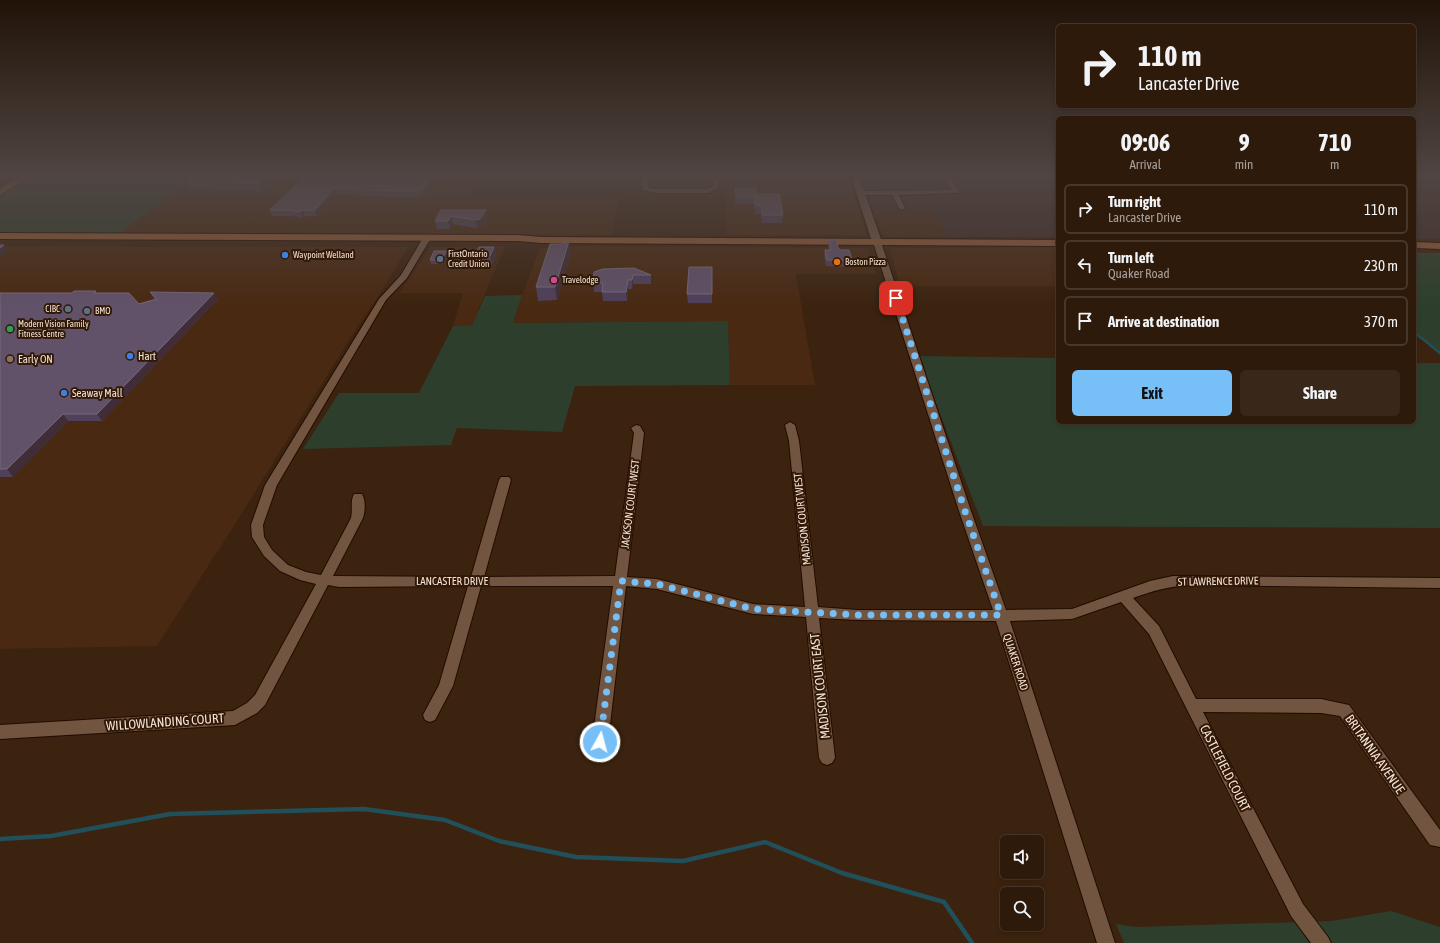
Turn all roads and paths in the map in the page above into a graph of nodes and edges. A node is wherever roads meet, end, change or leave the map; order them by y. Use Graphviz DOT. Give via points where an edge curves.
graph roads {
  1 [pos="870,220"];
  2 [pos="0,236"];
  3 [pos="426,240"];
  4 [pos="0,241"];
  5 [pos="877,242"];
  6 [pos="1056,243"];
  7 [pos="1416,245"];
  8 [pos="1440,246"];
  9 [pos="790,425"];
  10 [pos="636,428"];
  11 [pos="505,480"];
  12 [pos="358,497"];
  13 [pos="324,580"];
  14 [pos="475,581"];
  15 [pos="621,581"];
  16 [pos="1439,584"];
  17 [pos="1123,596"];
  18 [pos="812,613"];
  19 [pos="1001,615"];
  20 [pos="1192,705"];
  21 [pos="430,715"];
  22 [pos="0,732"];
  23 [pos="600,742"];
  24 [pos="827,758"];
  25 [pos="1440,839"];
  26 [pos="1106,943"];
  27 [pos="1322,943"];
  1 -- 5 [label="street, QUAKER ROAD"];
  2 -- 3 [label="main road"];
  3 -- 4 [label="main road"];
  3 -- 5 [label="main road" via="515,243 541,240"];
  3 -- 13 [label="street, LANCASTER DRIVE" via="404,276 383,299 271,485 257,525 258,537 275,561 297,574"];
  5 -- 6 [label="main road"];
  5 -- 19 [label="street, QUAKER ROAD"];
  7 -- 8 [label="main road"];
  9 -- 18 [label="street, MADISON COURT WEST" via="794,441"];
  10 -- 15 [label="street, JACKSON COURT WEST" via="640,433"];
  11 -- 14 [label="street"];
  12 -- 13 [label="street, WILLOWLANDING COURT" via="357,518"];
  13 -- 14 [label="street, LANCASTER DRIVE"];
  13 -- 22 [label="street, WILLOWLANDING COURT" via="260,700 235,718"];
  14 -- 15 [label="street, LANCASTER DRIVE"];
  14 -- 21 [label="street" via="446,686"];
  15 -- 18 [label="street, LANCASTER DRIVE" via="657,584 753,609"];
  15 -- 23 [label="street, JACKSON COURT WEST"];
  16 -- 17 [label="street, ST LAWRENCE DRIVE" via="1190,580 1173,581"];
  17 -- 19 [label="street, ST LAWRENCE DRIVE" via="1072,614"];
  17 -- 20 [label="street, CASTLEFIELD COURT" via="1154,630"];
  18 -- 19 [label="street, LANCASTER DRIVE"];
  18 -- 24 [label="street, MADISON COURT EAST"];
  19 -- 26 [label="street, QUAKER ROAD"];
  20 -- 25 [label="street, BRITANNIA AVENUE" via="1321,706 1344,710 1366,737 1436,839"];
  20 -- 27 [label="street, CASTLEFIELD COURT" via="1297,910"];
}
